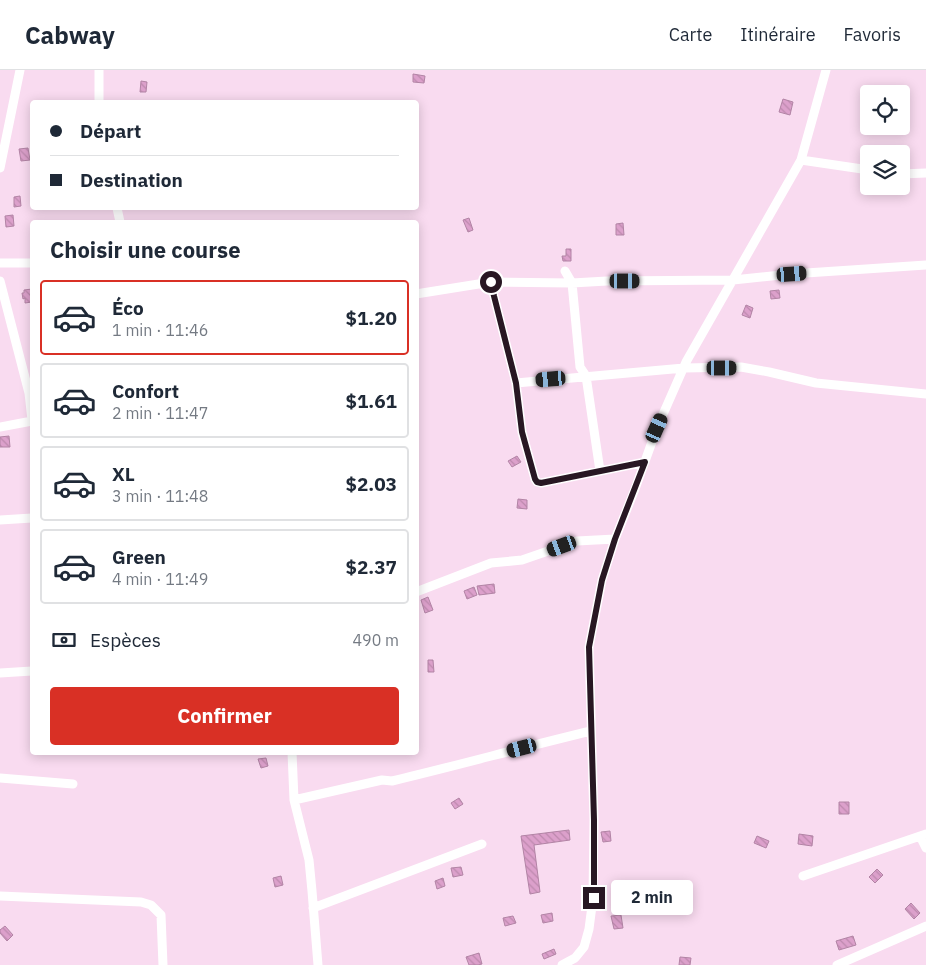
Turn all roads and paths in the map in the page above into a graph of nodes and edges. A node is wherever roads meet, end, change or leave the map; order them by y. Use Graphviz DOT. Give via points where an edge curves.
graph roads {
  1 [pos="20,70"];
  2 [pos="99,70"];
  3 [pos="826,70"];
  4 [pos="99,100"];
  5 [pos="2,151"];
  6 [pos="800,160"];
  7 [pos="0,168"];
  8 [pos="860,169"];
  9 [pos="926,173"];
  10 [pos="910,174"];
  11 [pos="0,263"];
  12 [pos="30,263"];
  13 [pos="926,265"];
  14 [pos="565,272"];
  15 [pos="733,280"];
  16 [pos="0,282"];
  17 [pos="491,282"];
  18 [pos="572,283"];
  19 [pos="419,294"];
  20 [pos="684,368"];
  21 [pos="586,376"];
  22 [pos="516,383"];
  23 [pos="926,394"];
  24 [pos="30,402"];
  25 [pos="30,421"];
  26 [pos="0,427"];
  27 [pos="645,462"];
  28 [pos="600,471"];
  29 [pos="30,518"];
  30 [pos="0,520"];
  31 [pos="615,539"];
  32 [pos="419,591"];
  33 [pos="30,670"];
  34 [pos="0,673"];
  35 [pos="591,731"];
  36 [pos="292,755"];
  37 [pos="0,778"];
  38 [pos="73,784"];
  39 [pos="294,800"];
  40 [pos="923,835"];
  41 [pos="482,844"];
  42 [pos="926,848"];
  43 [pos="803,876"];
  44 [pos="0,896"];
  45 [pos="314,908"];
  46 [pos="926,926"];
  47 [pos="842,964"];
  48 [pos="163,965"];
  49 [pos="318,965"];
  50 [pos="562,965"];
  1 -- 5 [label="street"];
  2 -- 4 [label="street"];
  3 -- 6 [label="street"];
  5 -- 7 [label="street"];
  6 -- 8 [label="street"];
  6 -- 15 [label="street"];
  9 -- 10 [label="street"];
  11 -- 12 [label="street"];
  13 -- 15 [label="street"];
  14 -- 18 [label="street"];
  15 -- 18 [label="street"];
  15 -- 20 [label="street"];
  16 -- 24 [label="street"];
  17 -- 18 [label="street"];
  17 -- 19 [label="street"];
  17 -- 22 [label="street"];
  18 -- 21 [label="street" via="580,367"];
  20 -- 21 [label="street"];
  20 -- 23 [label="street" via="741,368 816,383"];
  20 -- 27 [label="street"];
  21 -- 22 [label="street"];
  21 -- 28 [label="street"];
  22 -- 28 [label="street" via="522,432 537,482"];
  25 -- 26 [label="street"];
  27 -- 28 [label="street"];
  27 -- 31 [label="street"];
  29 -- 30 [label="street"];
  31 -- 32 [label="street" via="577,541 522,560 492,563"];
  31 -- 35 [label="street" via="602,580 589,647"];
  33 -- 34 [label="street"];
  35 -- 39 [label="street" via="392,781 382,780"];
  35 -- 50 [label="street" via="594,898 584,948"];
  36 -- 39 [label="street"];
  37 -- 38 [label="street"];
  39 -- 45 [label="street" via="309,860"];
  40 -- 42 [label="street"];
  40 -- 43 [label="street"];
  41 -- 45 [label="street"];
  44 -- 48 [label="street" via="151,905 160,915"];
  45 -- 49 [label="street"];
  46 -- 47 [label="street"];
}
